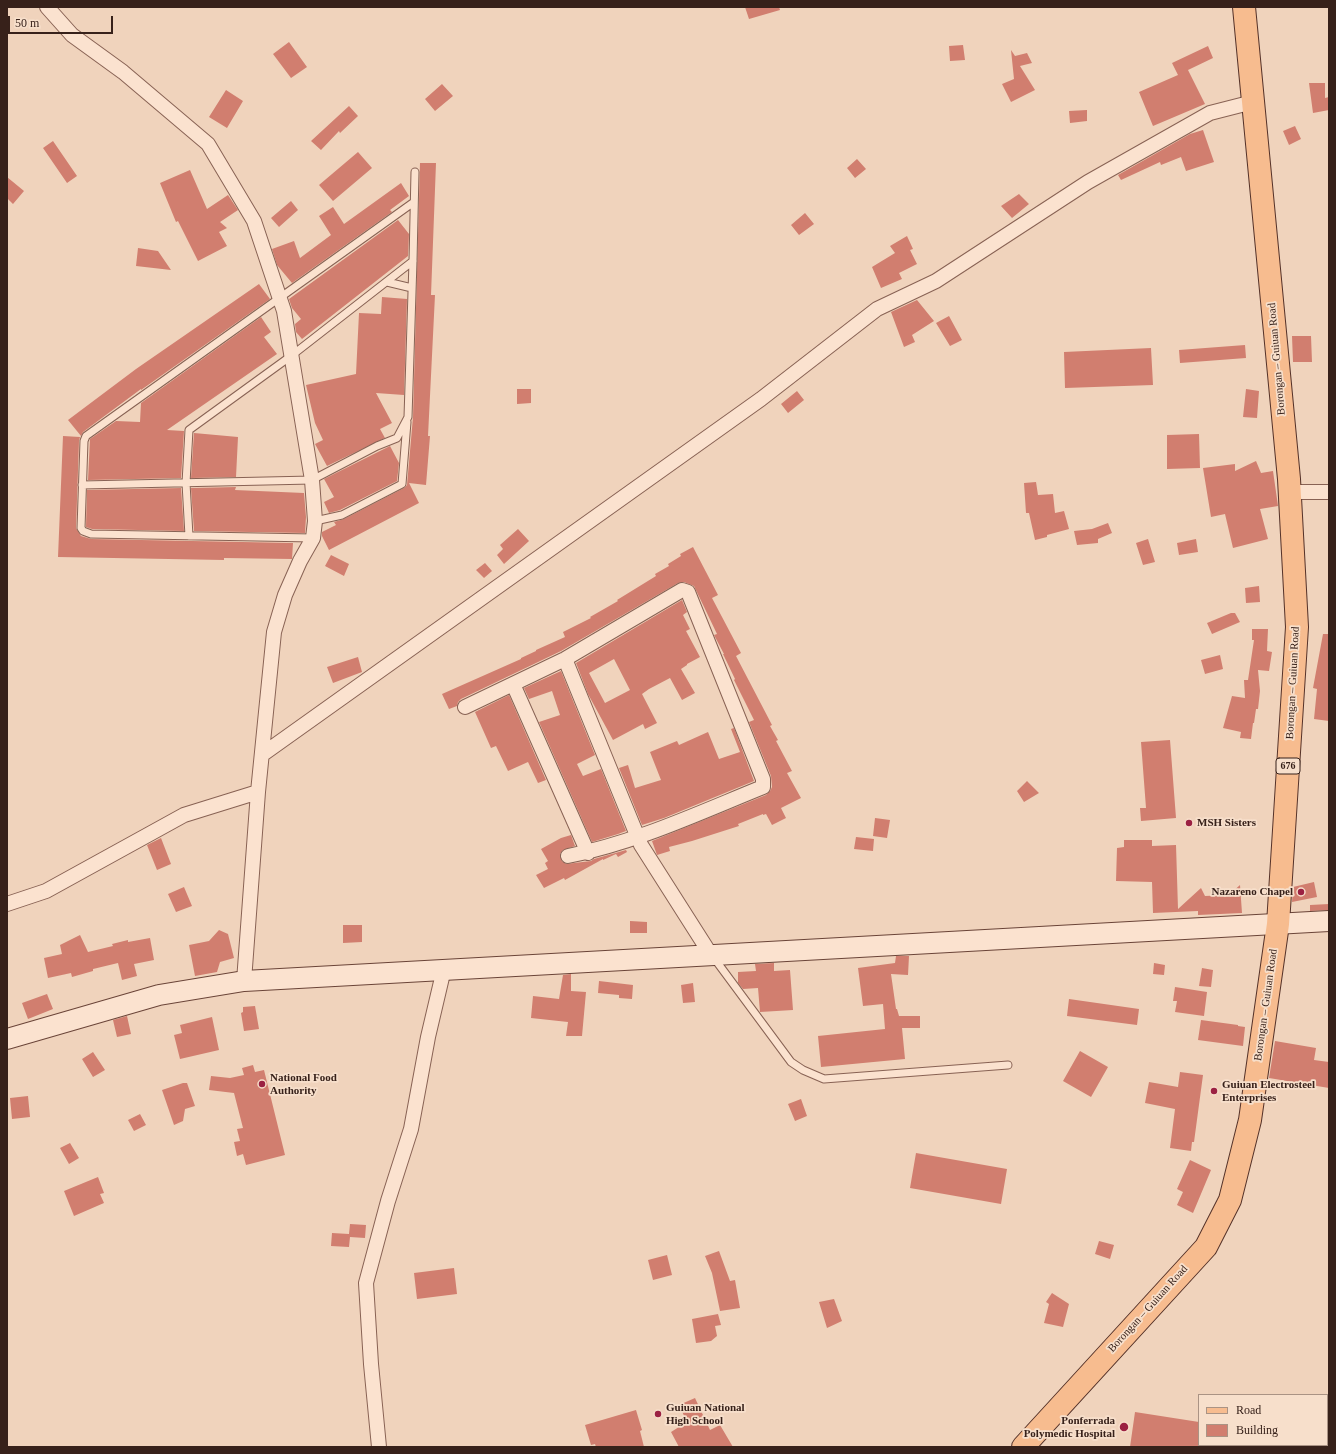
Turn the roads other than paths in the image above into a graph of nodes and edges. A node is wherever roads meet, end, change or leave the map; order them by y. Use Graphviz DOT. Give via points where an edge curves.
graph roads {
  1 [pos="47,7"];
  2 [pos="1244,7"];
  3 [pos="1253,102"];
  4 [pos="415,172"];
  5 [pos="414,202"];
  6 [pos="413,261"];
  7 [pos="387,282"];
  8 [pos="412,288"];
  9 [pos="279,298"];
  10 [pos="291,356"];
  11 [pos="408,417"];
  12 [pos="312,480"];
  13 [pos="186,483"];
  14 [pos="82,485"];
  15 [pos="1290,492"];
  16 [pos="1329,492"];
  17 [pos="315,521"];
  18 [pos="189,536"];
  19 [pos="313,538"];
  20 [pos="564,659"];
  21 [pos="513,684"];
  22 [pos="465,707"];
  23 [pos="263,754"];
  24 [pos="258,792"];
  25 [pos="638,837"];
  26 [pos="588,853"];
  27 [pos="568,856"];
  28 [pos="7,904"];
  29 [pos="1329,921"];
  30 [pos="1278,924"];
  31 [pos="711,955"];
  32 [pos="444,969"];
  33 [pos="244,981"];
  34 [pos="7,1039"];
  35 [pos="1008,1065"];
  36 [pos="379,1447"];
  37 [pos="1023,1447"];
  1 -- 9 [label="street" via="72,35 123,72 208,144 254,221"];
  2 -- 3 [label="main road, Borongan – Guiuan Road / 676"];
  3 -- 15 [label="main road, Borongan – Guiuan Road / 676"];
  3 -- 23 [label="street" via="1210,113 1088,182 936,281 877,309 760,399"];
  4 -- 5 [label="lane"];
  5 -- 6 [label="lane"];
  5 -- 9 [label="lane"];
  6 -- 7 [label="lane"];
  6 -- 8 [label="lane"];
  7 -- 8 [label="lane"];
  7 -- 10 [label="lane"];
  8 -- 11 [label="lane"];
  9 -- 10 [label="street" via="284,311"];
  9 -- 14 [label="lane" via="86,436"];
  10 -- 12 [label="street"];
  10 -- 13 [label="lane" via="189,430"];
  11 -- 12 [label="lane" via="398,438 377,446"];
  11 -- 17 [label="lane" via="402,484 342,514"];
  12 -- 13 [label="lane"];
  12 -- 17 [label="street"];
  13 -- 14 [label="lane"];
  13 -- 18 [label="lane"];
  14 -- 18 [label="lane" via="83,531 91,534"];
  15 -- 16 [label="street"];
  15 -- 30 [label="main road, Borongan – Guiuan Road / 676" via="1297,627"];
  17 -- 19 [label="street"];
  18 -- 19 [label="lane"];
  19 -- 23 [label="street" via="285,595 274,632"];
  20 -- 21 [label="street"];
  20 -- 25 [label="street"];
  20 -- 25 [label="street" via="682,590 688,592 764,787"];
  21 -- 22 [label="street"];
  21 -- 26 [label="street"];
  23 -- 24 [label="street"];
  24 -- 28 [label="street" via="184,815 46,891"];
  24 -- 33 [label="street"];
  25 -- 26 [label="street"];
  25 -- 31 [label="street"];
  26 -- 27 [label="street"];
  29 -- 30 [label="street"];
  30 -- 31 [label="street"];
  30 -- 37 [label="main road, Borongan – Guiuan Road / 676" via="1250,1120 1230,1200 1206,1247"];
  31 -- 32 [label="street"];
  31 -- 35 [label="lane" via="791,1062 824,1078"];
  32 -- 33 [label="street"];
  32 -- 36 [label="street" via="411,1129 366,1282"];
  33 -- 34 [label="street" via="160,995"];
}
